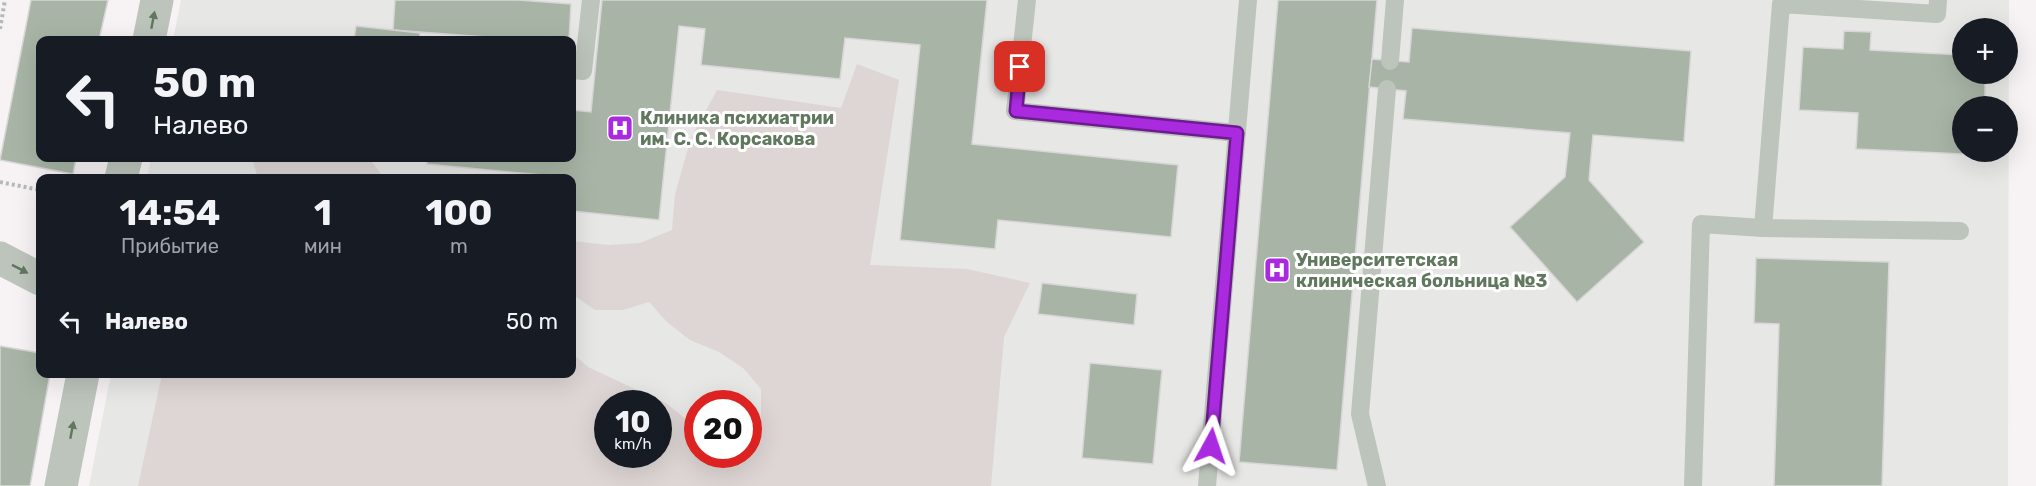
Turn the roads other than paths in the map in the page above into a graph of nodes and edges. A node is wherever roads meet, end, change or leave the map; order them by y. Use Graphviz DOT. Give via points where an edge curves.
graph roads {
  1 [pos="157,0"];
  2 [pos="591,0"];
  3 [pos="1027,0"];
  4 [pos="1248,0"];
  5 [pos="1395,0"];
  6 [pos="1938,0"];
  7 [pos="150,36"];
  8 [pos="1390,61"];
  9 [pos="576,70"];
  10 [pos="1387,89"];
  11 [pos="1237,133"];
  12 [pos="1763,228"];
  13 [pos="1960,231"];
  14 [pos="0,258"];
  15 [pos="36,277"];
  16 [pos="82,378"];
  17 [pos="61,486"];
  18 [pos="1208,486"];
  19 [pos="1377,486"];
  20 [pos="1693,486"];
  7 -- 1 [label="street, one-way"];
  2 -- 9 [label="lane" via="583,70"];
  3 -- 11 [label="lane" via="1016,111"];
  4 -- 11 [label="lane"];
  5 -- 8 [label="lane"];
  6 -- 12 [label="lane" via="1937,14 1781,4"];
  10 -- 19 [label="lane" via="1360,414"];
  11 -- 18 [label="lane"];
  12 -- 13 [label="lane"];
  12 -- 20 [label="lane" via="1701,224"];
  14 -- 15 [label="street, one-way"];
  17 -- 16 [label="street, one-way"];
}
